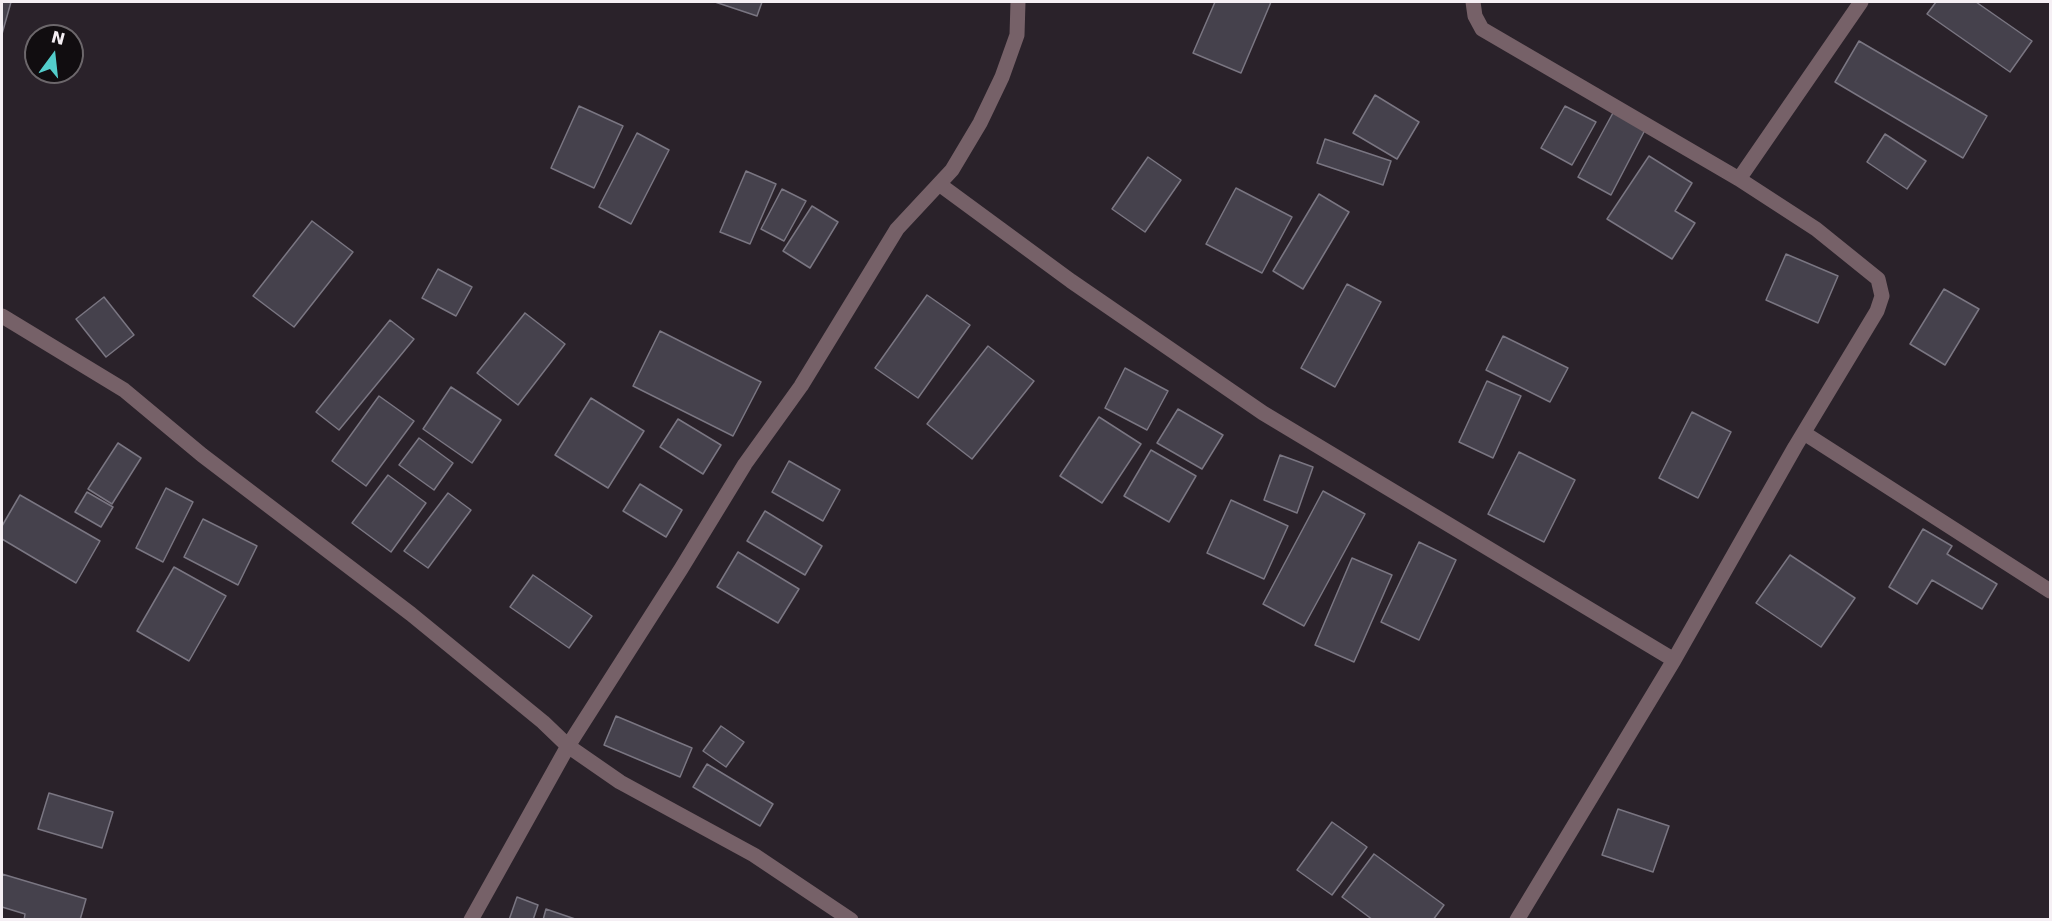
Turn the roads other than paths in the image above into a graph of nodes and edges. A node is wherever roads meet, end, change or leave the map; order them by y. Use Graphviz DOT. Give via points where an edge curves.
graph roads {
  1 [pos="1018,2"];
  2 [pos="1473,2"];
  3 [pos="1861,2"];
  4 [pos="1739,179"];
  5 [pos="939,184"];
  6 [pos="2,316"];
  7 [pos="1804,433"];
  8 [pos="2050,591"];
  9 [pos="1674,660"];
  10 [pos="568,746"];
  11 [pos="471,920"];
  12 [pos="851,920"];
  13 [pos="1517,920"];
  1 -- 5 [label="street" via="1017,35 1002,77 980,123"];
  2 -- 4 [label="street" via="1482,29"];
  3 -- 4 [label="street"];
  4 -- 7 [label="street" via="1816,229 1878,279 1882,296 1878,312"];
  5 -- 9 [label="street" via="1071,282 1263,413"];
  5 -- 10 [label="street" via="897,229 801,386 745,464"];
  6 -- 10 [label="street" via="124,390 202,455 411,614"];
  7 -- 8 [label="street"];
  7 -- 9 [label="street"];
  9 -- 13 [label="street"];
  10 -- 11 [label="street"];
  10 -- 12 [label="street" via="620,782 754,855"];
}
